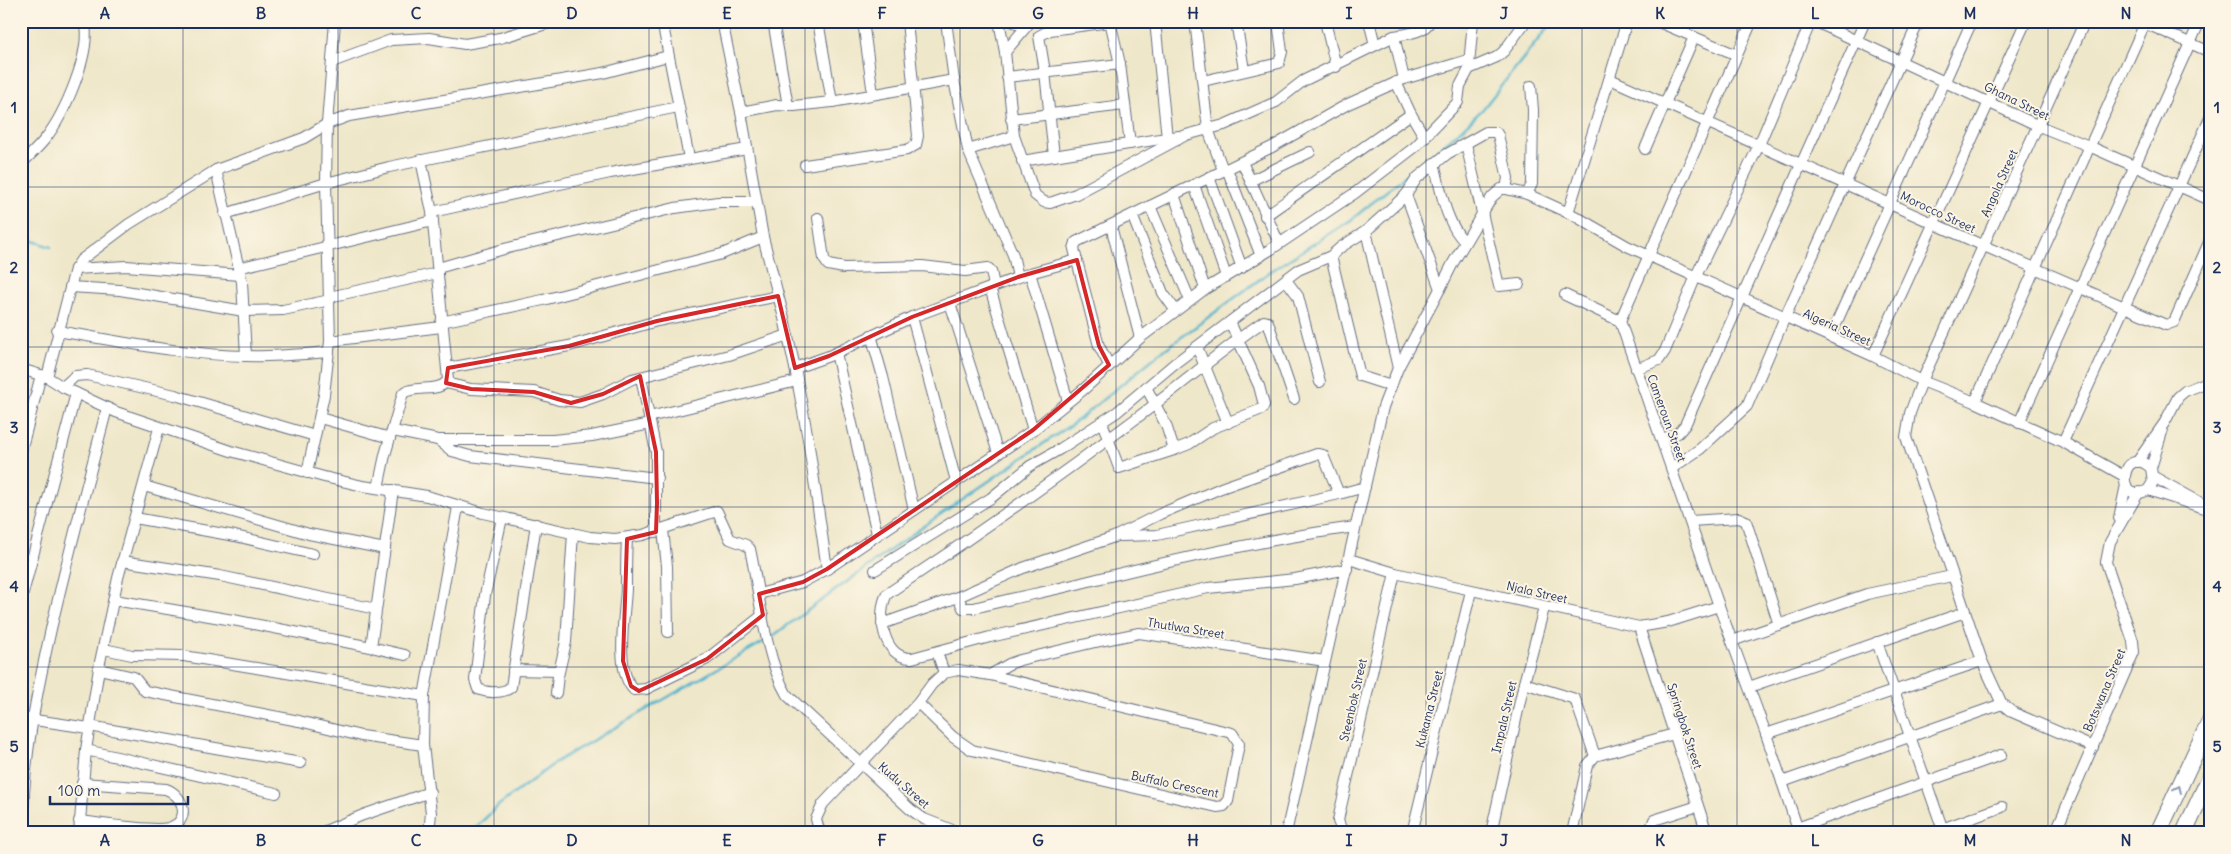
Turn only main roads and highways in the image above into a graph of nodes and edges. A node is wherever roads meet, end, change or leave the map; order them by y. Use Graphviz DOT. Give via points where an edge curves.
graph roads {
  1 [pos="2210,721"];
  2 [pos="2210,777"];
  3 [pos="2158,833"];
  4 [pos="2184,833"];
  3 -- 1 [label="main road, one-way"];
  2 -- 4 [label="main road"];
}
